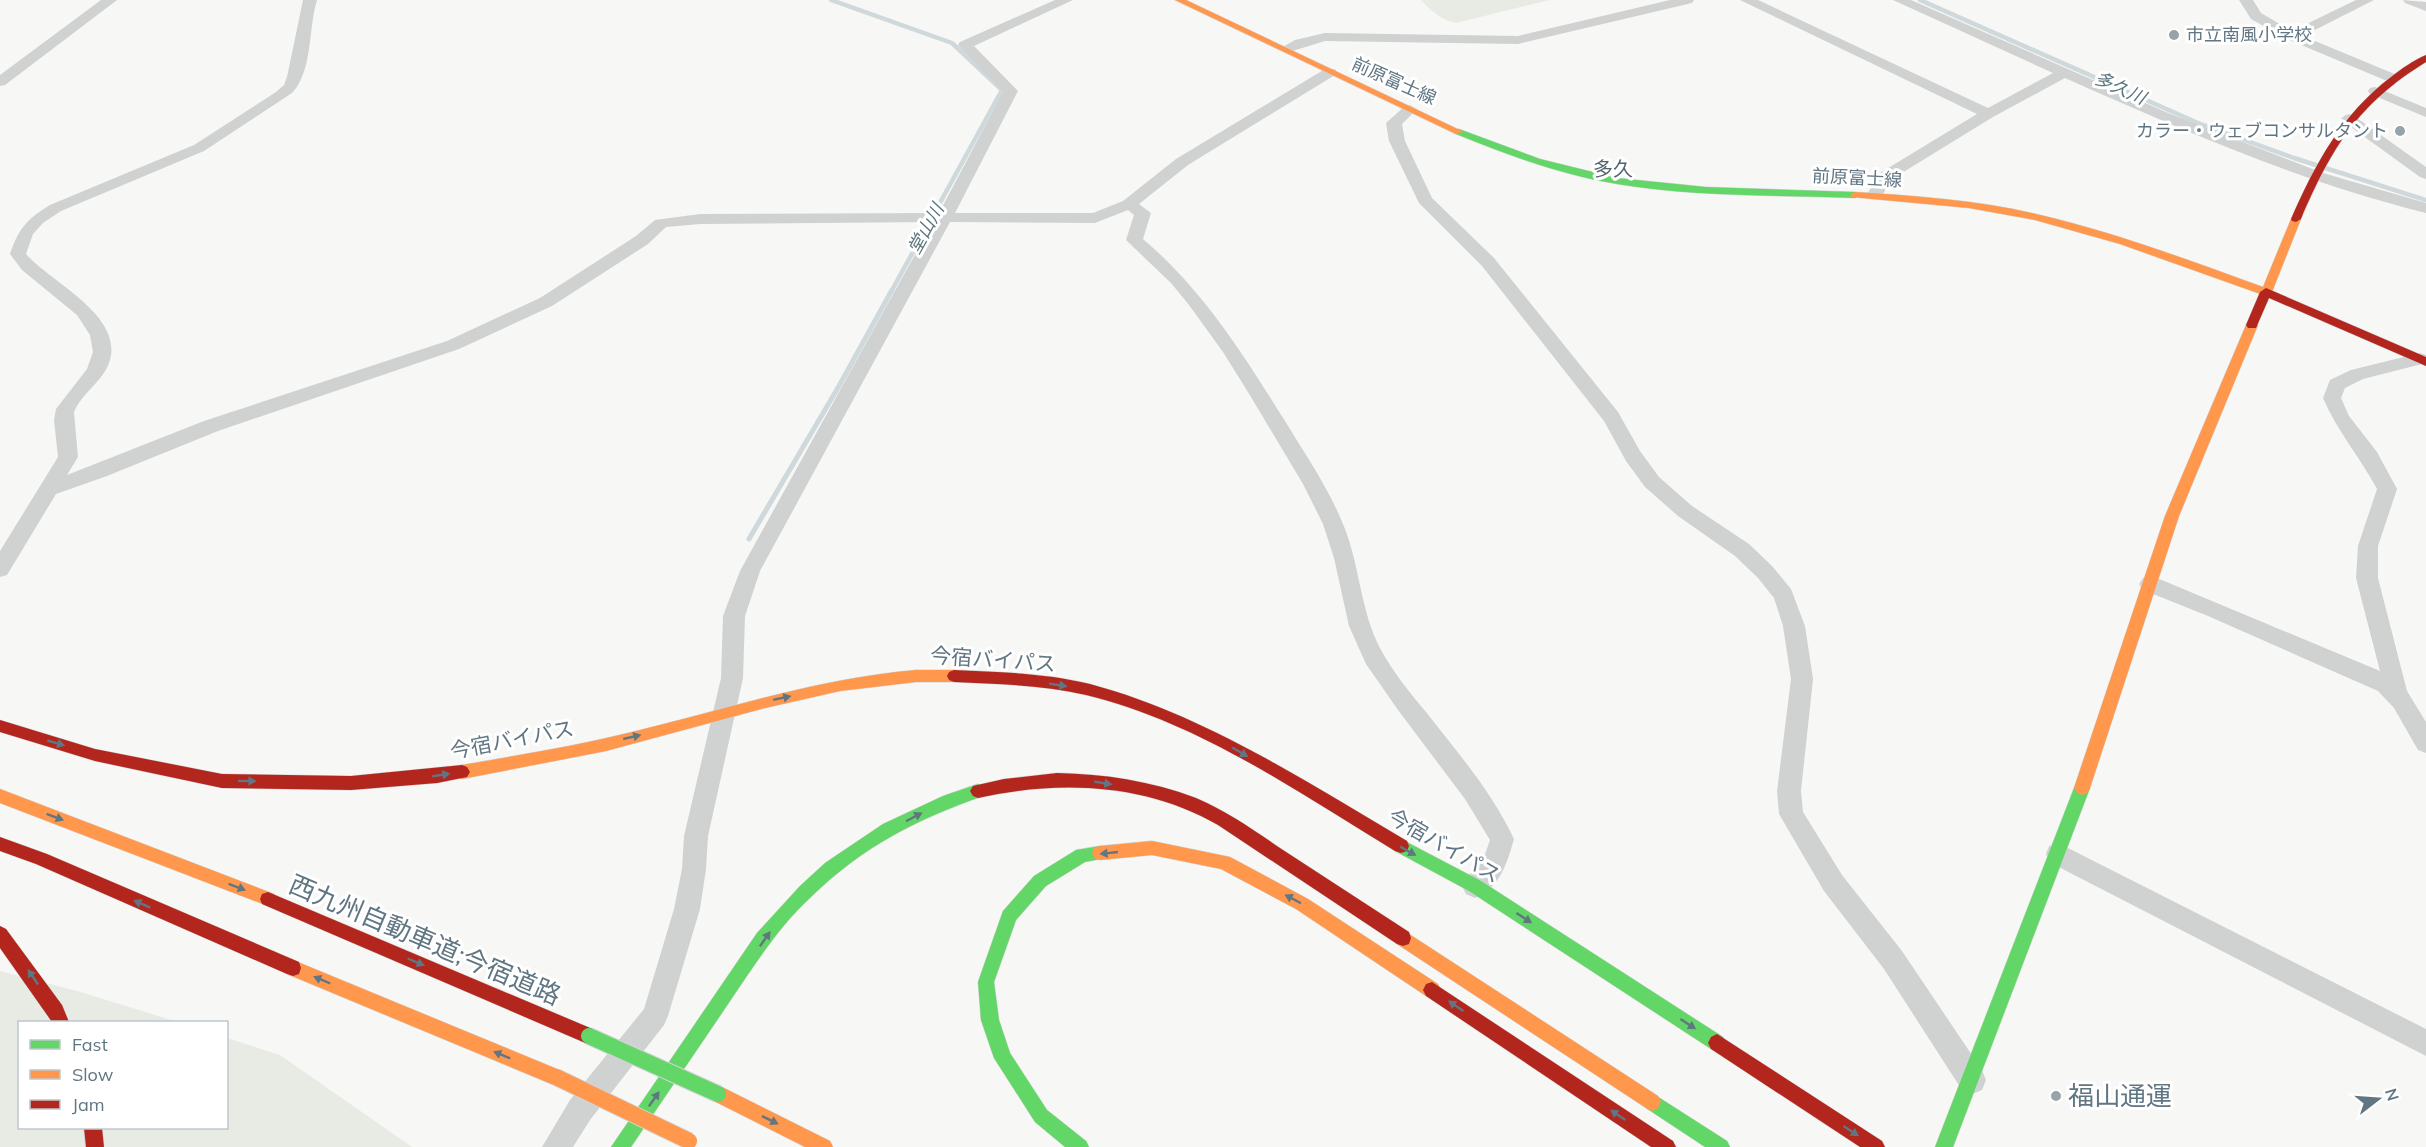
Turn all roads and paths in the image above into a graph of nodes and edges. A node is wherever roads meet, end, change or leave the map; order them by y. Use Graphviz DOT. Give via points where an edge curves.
graph roads {
  1 [pos="110,0"];
  2 [pos="310,0"];
  3 [pos="1066,0"];
  4 [pos="1179,0"];
  5 [pos="1687,0"];
  6 [pos="1747,0"];
  7 [pos="1900,0"];
  8 [pos="2246,0"];
  9 [pos="2367,0"];
  10 [pos="2410,0"];
  11 [pos="2426,7"];
  12 [pos="2292,36"];
  13 [pos="1286,49"];
  14 [pos="2426,58"];
  15 [pos="1330,72"];
  16 [pos="2064,73"];
  17 [pos="2392,78"];
  18 [pos="0,82"];
  19 [pos="2375,91"];
  20 [pos="1410,109"];
  21 [pos="2426,113"];
  22 [pos="1988,114"];
  23 [pos="2349,118"];
  24 [pos="2426,174"];
  25 [pos="2317,176"];
  26 [pos="1874,196"];
  27 [pos="1129,204"];
  28 [pos="2426,207"];
  29 [pos="934,218"];
  30 [pos="2266,292"];
  31 [pos="2423,360"];
  32 [pos="51,488"];
  33 [pos="0,569"];
  34 [pos="2150,584"];
  35 [pos="2396,692"];
  36 [pos="725,711"];
  37 [pos="0,726"];
  38 [pos="2426,743"];
  39 [pos="0,796"];
  40 [pos="0,844"];
  41 [pos="2058,854"];
  42 [pos="1475,886"];
  43 [pos="0,934"];
  44 [pos="60,1021"];
  45 [pos="2426,1043"];
  46 [pos="1972,1080"];
  47 [pos="93,1129"];
  48 [pos="695,1144"];
  49 [pos="95,1147"];
  50 [pos="556,1147"];
  51 [pos="620,1147"];
  52 [pos="824,1147"];
  53 [pos="1080,1147"];
  54 [pos="1667,1147"];
  55 [pos="1721,1147"];
  56 [pos="1876,1147"];
  57 [pos="1944,1147"];
  1 -- 18 [label="street"];
  2 -- 32 [label="street" via="292,85 281,95 198,149 62,205 26,230 18,254 23,262 91,319 100,336 97,369 69,402 64,415 70,444 68,456"];
  3 -- 29 [label="street" via="965,45 1011,91"];
  4 -- 13 [label="main road, 前原富士線"];
  5 -- 13 [label="street" via="1518,40 1325,38"];
  6 -- 22 [label="street"];
  7 -- 16 [label="street"];
  8 -- 12 [label="street" via="2256,16"];
  9 -- 12 [label="street"];
  10 -- 11 [label="street"];
  12 -- 17 [label="street"];
  13 -- 15 [label="main road, 前原富士線"];
  14 -- 17 [label="main road"];
  15 -- 20 [label="main road, 前原富士線"];
  15 -- 27 [label="street" via="1182,162"];
  16 -- 22 [label="street"];
  16 -- 25 [label="street"];
  17 -- 19 [label="main road"];
  19 -- 21 [label="street"];
  19 -- 23 [label="main road"];
  20 -- 26 [label="main road, 前原富士線" via="1547,165 1603,178 1696,189"];
  20 -- 46 [label="street" via="1394,123 1397,141 1425,200 1488,262 1611,417 1652,482 1685,511 1742,550 1784,595 1794,626 1802,679 1789,791 1791,814 1833,883 1893,960"];
  22 -- 26 [label="street" via="1887,176"];
  23 -- 24 [label="street"];
  23 -- 25 [label="main road" via="2323,158"];
  25 -- 28 [label="street"];
  25 -- 30 [label="main road"];
  26 -- 30 [label="main road, 前原富士線" via="2007,211 2085,227"];
  27 -- 29 [label="street" via="1095,218"];
  27 -- 42 [label="street" via="1143,213 1134,240 1170,271 1221,335 1334,524 1357,622 1374,657 1488,809 1502,839 1494,866"];
  29 -- 32 [label="street" via="700,219 660,223 642,240 546,302 453,345 211,426"];
  29 -- 36 [label="street" via="750,571 734,616 732,678"];
  30 -- 31 [label="main road, 前原富士線"];
  30 -- 34 [label="main road" via="2172,516"];
  31 -- 35 [label="street" via="2357,374 2337,384 2332,398 2387,489 2368,546 2367,578"];
  32 -- 33 [label="street"];
  34 -- 35 [label="street" via="2374,678"];
  34 -- 41 [label="main road"];
  35 -- 38 [label="street"];
  37 -- 36 [label="main road, 今宿バイパス, one-way" via="95,755 222,781 351,783 437,776 516,762 653,733"];
  36 -- 42 [label="main road, 今宿バイパス, one-way" via="845,685 923,675 1021,679 1088,690 1215,737"];
  36 -- 50 [label="street" via="696,836 687,909 655,1016 580,1110"];
  39 -- 52 [label="main road, 西九州自動車道;今宿道路, one-way, bridge" via="282,904 589,1036"];
  48 -- 40 [label="main road, one-way, bridge" via="556,1077"];
  41 -- 45 [label="street"];
  41 -- 46 [label="main road"];
  42 -- 56 [label="main road, 今宿バイパス, one-way"];
  44 -- 43 [label="main road, one-way"];
  46 -- 57 [label="main road"];
  47 -- 49 [label="main road"];
  51 -- 55 [label="main road, one-way" via="783,914 826,873 876,838 965,794 1015,784 1083,780 1141,789 1190,803 1232,825"];
  54 -- 53 [label="main road, one-way" via="1302,904 1224,862 1152,848 1082,855 1040,881 1009,916 986,982 990,1020 1003,1058 1041,1116"];
}
